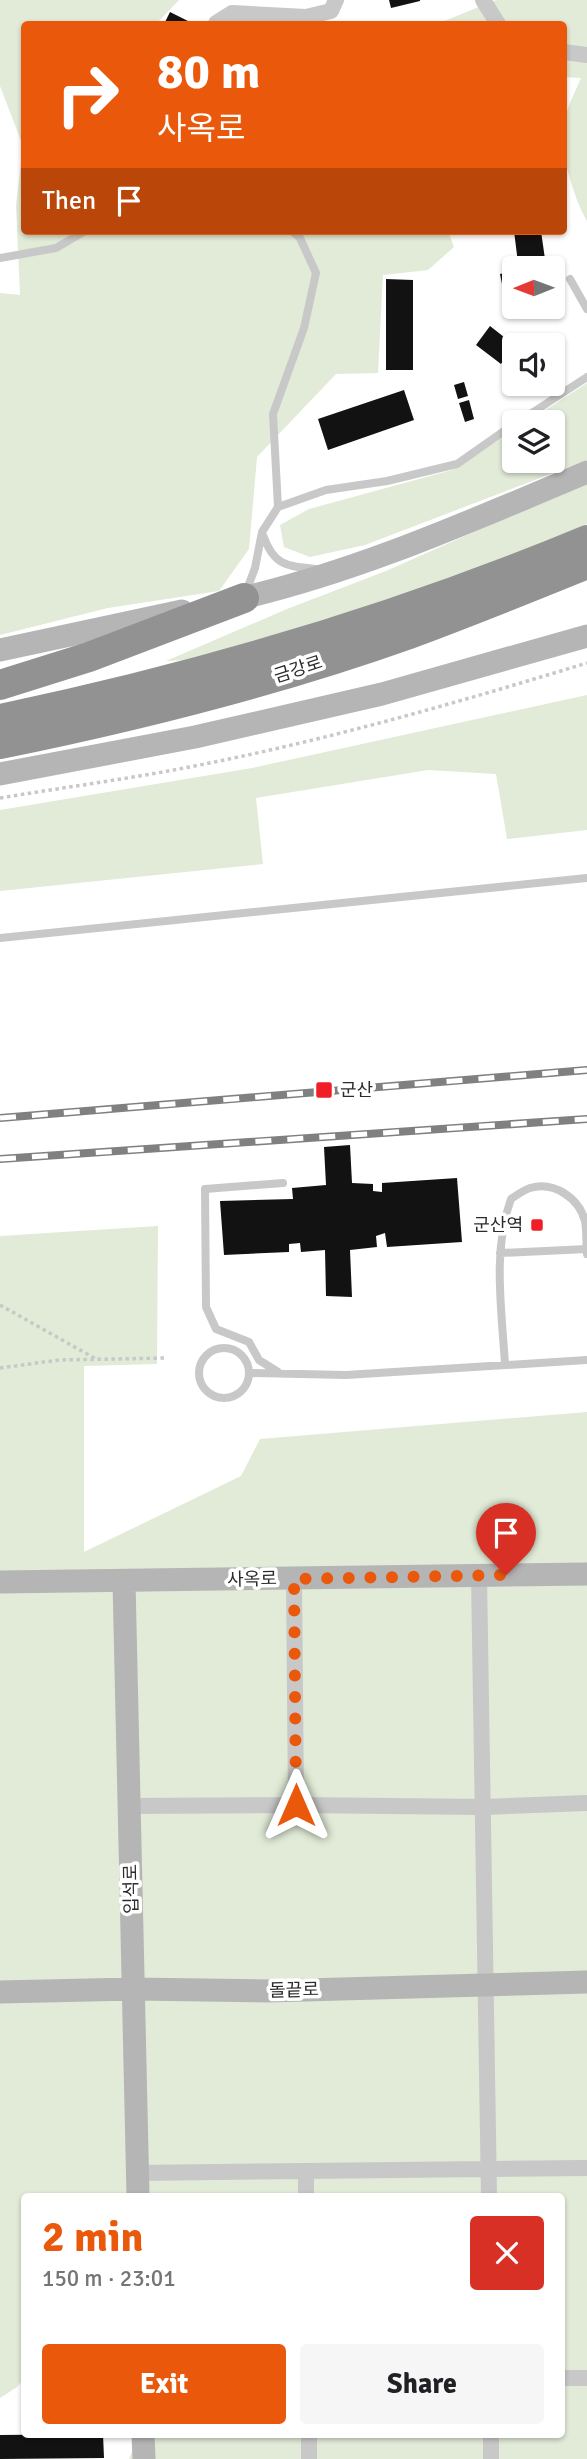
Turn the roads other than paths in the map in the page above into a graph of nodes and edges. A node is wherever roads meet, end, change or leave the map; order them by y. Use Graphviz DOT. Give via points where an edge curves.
graph roads {
  1 [pos="336,0"];
  2 [pos="483,0"];
  3 [pos="219,21"];
  4 [pos="496,21"];
  5 [pos="567,52"];
  6 [pos="587,55"];
  7 [pos="78,235"];
  8 [pos="297,235"];
  9 [pos="0,258"];
  10 [pos="570,279"];
  11 [pos="587,309"];
  12 [pos="587,377"];
  13 [pos="536,410"];
  14 [pos="502,433"];
  15 [pos="587,472"];
  16 [pos="278,507"];
  17 [pos="262,532"];
  18 [pos="587,540"];
  19 [pos="587,564"];
  20 [pos="336,570"];
  21 [pos="244,598"];
  22 [pos="587,636"];
  23 [pos="0,650"];
  24 [pos="0,685"];
  25 [pos="0,719"];
  26 [pos="0,744"];
  27 [pos="0,774"];
  28 [pos="587,878"];
  29 [pos="0,938"];
  30 [pos="283,1183"];
  31 [pos="587,1251"];
  32 [pos="500,1254"];
  33 [pos="587,1360"];
  34 [pos="505,1365"];
  35 [pos="250,1373"];
  36 [pos="281,1373"];
  37 [pos="587,1574"];
  38 [pos="480,1576"];
  39 [pos="294,1579"];
  40 [pos="124,1581"];
  41 [pos="0,1582"];
  42 [pos="587,1803"];
  43 [pos="296,1805"];
  44 [pos="129,1806"];
  45 [pos="484,1807"];
  46 [pos="587,1982"];
  47 [pos="487,1984"];
  48 [pos="133,1989"];
  49 [pos="0,1992"];
  50 [pos="587,2168"];
  51 [pos="489,2169"];
  52 [pos="306,2171"];
  53 [pos="137,2173"];
  54 [pos="138,2193"];
  55 [pos="306,2193"];
  56 [pos="489,2193"];
  57 [pos="565,2378"];
  58 [pos="587,2378"];
  59 [pos="143,2438"];
  60 [pos="309,2438"];
  61 [pos="491,2438"];
  62 [pos="144,2459"];
  63 [pos="309,2459"];
  64 [pos="491,2459"];
  1 -- 3 [label="street" via="331,11 306,17 232,13"];
  2 -- 4 [label="street"];
  5 -- 6 [label="street"];
  7 -- 9 [label="lane" via="56,248"];
  8 -- 16 [label="lane" via="316,273 304,328 273,414"];
  10 -- 11 [label="lane"];
  12 -- 13 [label="lane"];
  14 -- 16 [label="lane" via="457,464 326,491"];
  15 -- 20 [label="street"];
  16 -- 17 [label="lane"];
  17 -- 20 [label="lane" via="268,551 280,562"];
  17 -- 21 [label="lane"];
  18 -- 25 [label="highway, 금강로" via="478,584 233,664"];
  19 -- 26 [label="highway, 금강로" via="407,634 261,680"];
  20 -- 21 [label="street"];
  21 -- 23 [label="street"];
  21 -- 24 [label="highway" via="89,657"];
  22 -- 27 [label="street" via="368,697 195,737"];
  28 -- 29 [label="lane"];
  30 -- 36 [label="lane" via="205,1189 206,1307 216,1329 249,1342 259,1360"];
  31 -- 32 [label="lane"];
  31 -- 32 [label="lane" via="585,1222 577,1205 566,1193 530,1188 510,1199 502,1222"];
  32 -- 34 [label="lane"];
  33 -- 34 [label="lane"];
  34 -- 36 [label="lane" via="346,1375"];
  35 -- 35 [label="lane" via="242,1392 227,1399 205,1390 199,1375 209,1353 225,1348 241,1354"];
  35 -- 36 [label="lane"];
  37 -- 38 [label="street, 사옥로"];
  38 -- 39 [label="street, 사옥로"];
  38 -- 45 [label="street"];
  39 -- 40 [label="street, 사옥로"];
  39 -- 43 [label="street"];
  40 -- 41 [label="street, 사옥로"];
  40 -- 44 [label="street, 입석로"];
  42 -- 45 [label="street"];
  43 -- 44 [label="street"];
  43 -- 45 [label="street"];
  44 -- 48 [label="street, 입석로"];
  45 -- 47 [label="street"];
  46 -- 47 [label="street, 돌끝로"];
  47 -- 48 [label="street, 돌끝로" via="270,1991"];
  47 -- 51 [label="street"];
  48 -- 49 [label="street, 돌끝로"];
  48 -- 53 [label="street, 입석로"];
  50 -- 51 [label="street"];
  51 -- 52 [label="street"];
  51 -- 56 [label="street"];
  52 -- 53 [label="street"];
  52 -- 55 [label="street"];
  53 -- 54 [label="street, 입석로"];
  57 -- 58 [label="street"];
  59 -- 62 [label="street"];
  60 -- 63 [label="street"];
  61 -- 64 [label="street"];
}
